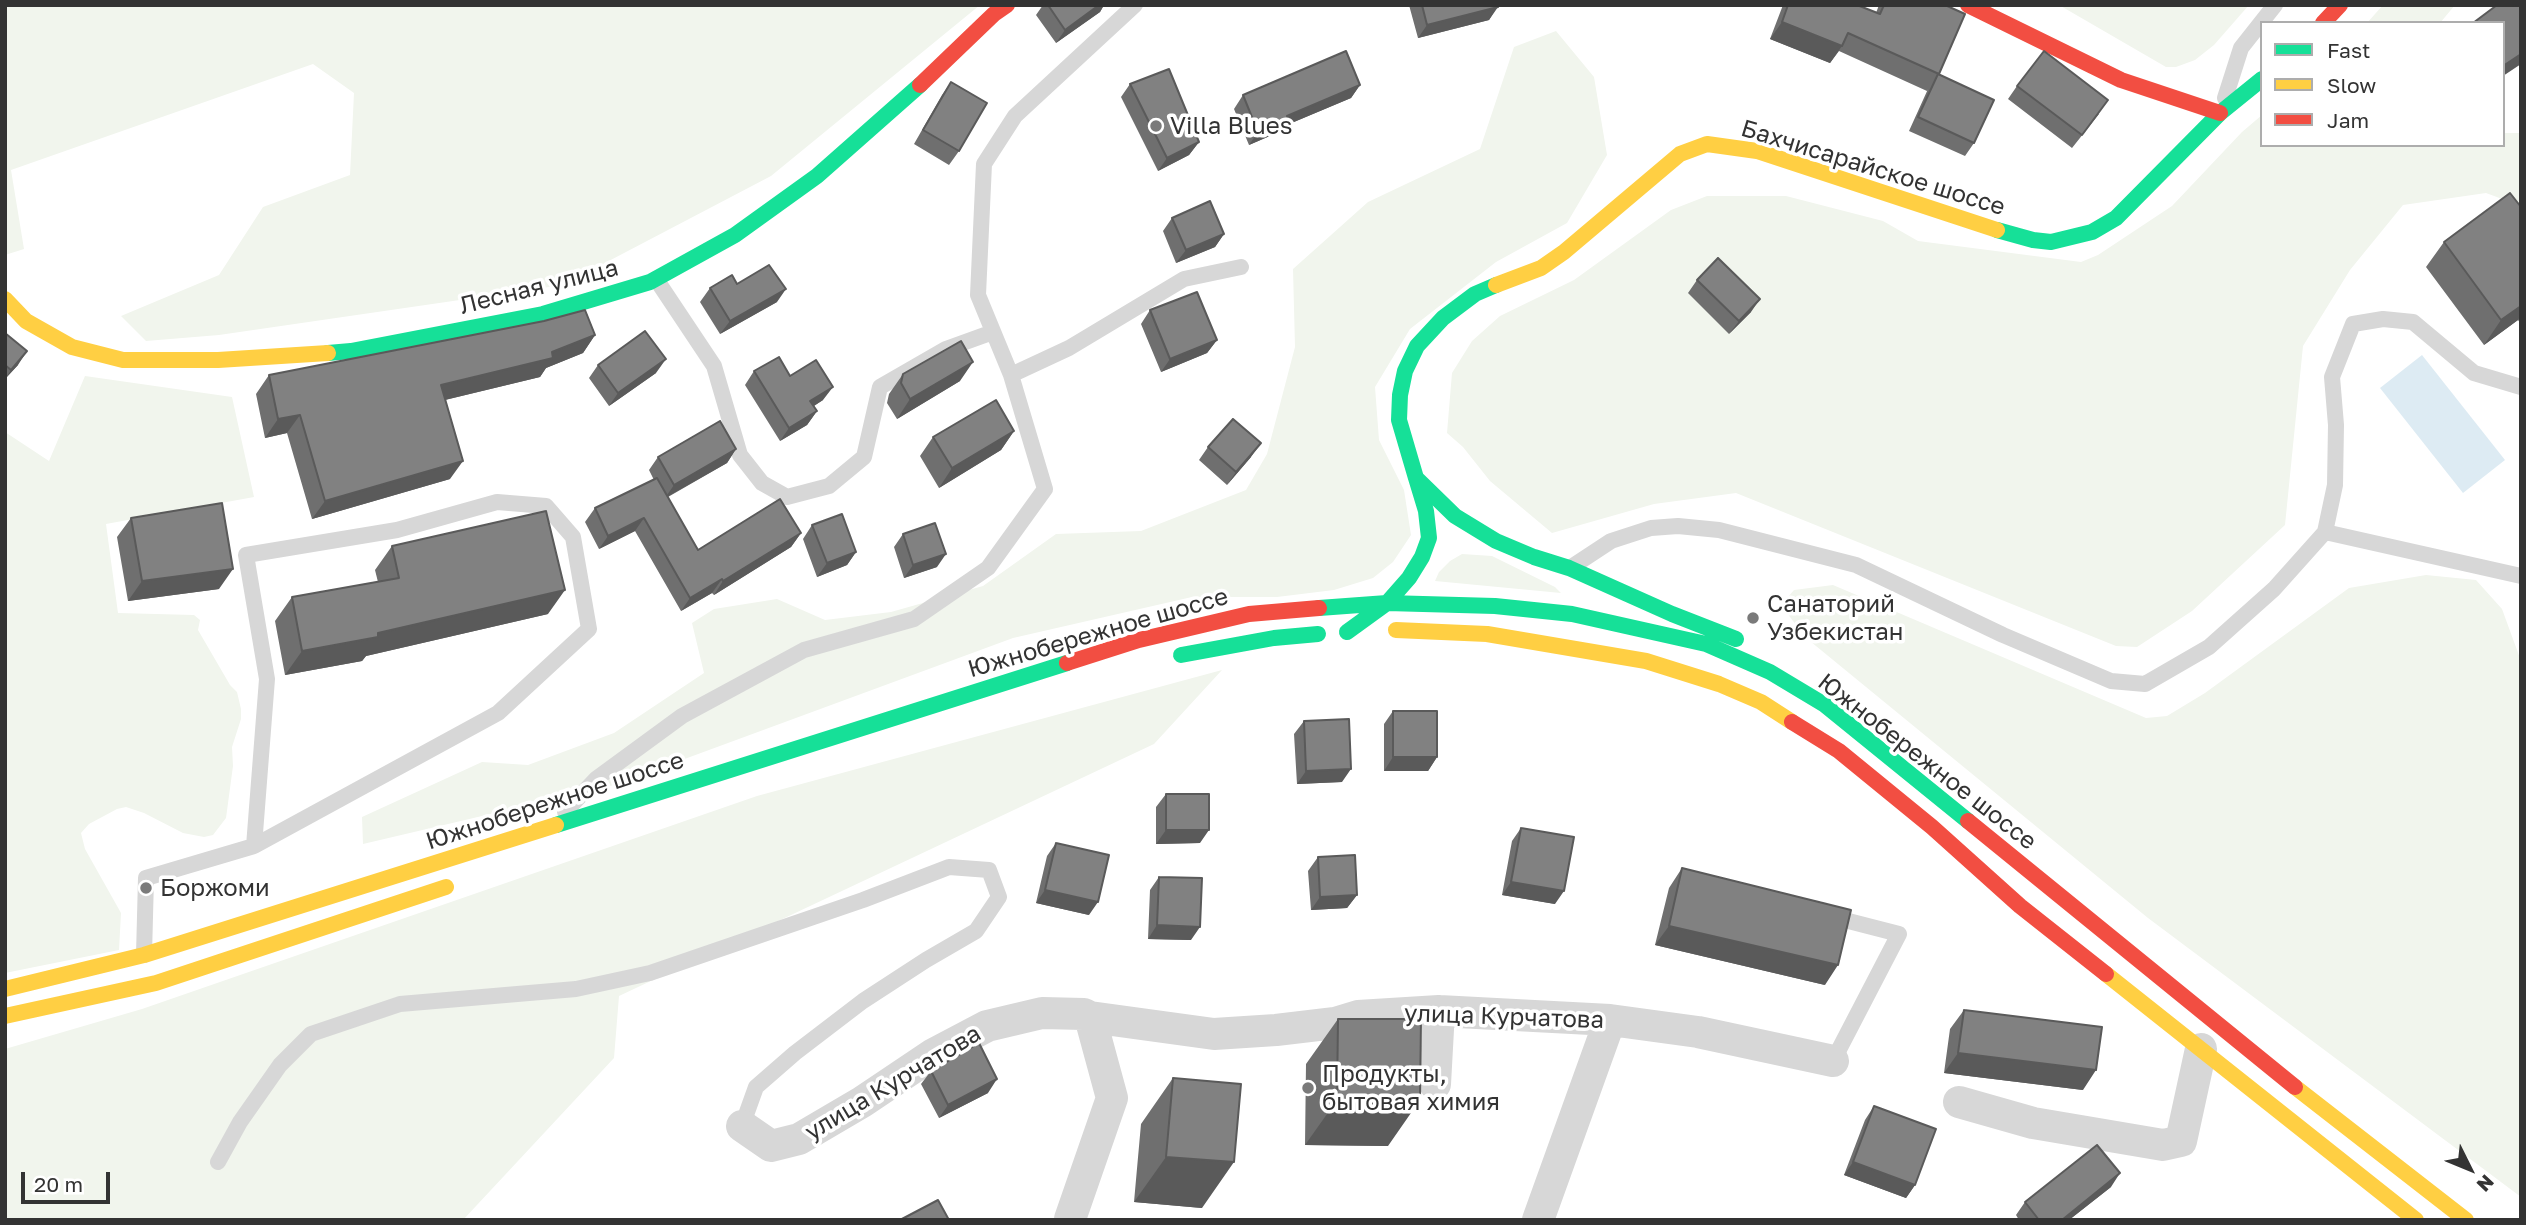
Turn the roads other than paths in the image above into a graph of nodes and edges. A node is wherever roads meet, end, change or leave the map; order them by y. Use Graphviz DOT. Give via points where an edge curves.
graph roads {
  1 [pos="1007,5"];
  2 [pos="1135,5"];
  3 [pos="1968,5"];
  4 [pos="2275,5"];
  5 [pos="2340,5"];
  6 [pos="2262,21"];
  7 [pos="2325,21"];
  8 [pos="2260,24"];
  9 [pos="2260,81"];
  10 [pos="2220,113"];
  11 [pos="1241,267"];
  12 [pos="656,279"];
  13 [pos="5,299"];
  14 [pos="993,332"];
  15 [pos="1011,375"];
  16 [pos="2521,387"];
  17 [pos="1416,478"];
  18 [pos="2325,532"];
  19 [pos="1534,557"];
  20 [pos="1569,568"];
  21 [pos="2521,576"];
  22 [pos="1387,603"];
  23 [pos="1347,632"];
  24 [pos="1170,657"];
  25 [pos="1646,662"];
  26 [pos="1825,705"];
  27 [pos="552,825"];
  28 [pos="254,846"];
  29 [pos="459,883"];
  30 [pos="1818,914"];
  31 [pos="144,955"];
  32 [pos="156,983"];
  33 [pos="5,989"];
  34 [pos="1439,1010"];
  35 [pos="5,1016"];
  36 [pos="1090,1017"];
  37 [pos="1610,1020"];
  38 [pos="2201,1049"];
  39 [pos="1833,1061"];
  40 [pos="1435,1084"];
  41 [pos="1959,1102"];
  42 [pos="743,1126"];
  43 [pos="218,1162"];
  44 [pos="1069,1219"];
  45 [pos="1088,1220"];
  46 [pos="1538,1220"];
  47 [pos="2416,1220"];
  48 [pos="2466,1220"];
  1 -- 12 [label="main road, Лесная улица" via="817,176 735,235"];
  2 -- 14 [label="lane" via="1015,116 984,164 978,295"];
  3 -- 10 [label="main road" via="2121,80"];
  4 -- 6 [label="lane"];
  5 -- 7 [label="main road"];
  8 -- 10 [label="lane" via="2241,48"];
  9 -- 10 [label="main road, Бахчисарайское шоссе"];
  10 -- 17 [label="main road, Бахчисарайское шоссе" via="2116,218 2092,232 2051,242 1968,222 1757,151 1707,144 1679,154 1564,252 1542,268 1475,294 1417,346 1405,370 1399,420"];
  11 -- 15 [label="lane" via="1184,279 1069,348"];
  12 -- 13 [label="main road, Лесная улица" via="543,314 351,351 218,360 123,360 72,347 26,321"];
  12 -- 14 [label="lane" via="714,366 740,454 762,483 787,498 830,486 864,457 880,387 946,349"];
  14 -- 15 [label="lane"];
  15 -- 27 [label="lane" via="1045,489 988,568 914,619 804,650 682,716 596,779"];
  16 -- 18 [label="lane" via="2474,373 2413,323 2383,318 2353,324 2332,377 2335,485"];
  17 -- 19 [label="main road, Бахчисарайское шоссе" via="1455,516"];
  17 -- 22 [label="main road" via="1429,538 1409,578"];
  18 -- 20 [label="lane" via="2274,589 2209,646 2145,684 2111,681 1856,565 1719,530 1651,528 1611,541"];
  18 -- 21 [label="lane"];
  19 -- 20 [label="main road, Бахчисарайское шоссе"];
  19 -- 25 [label="main road" via="1626,634"];
  20 -- 26 [label="main road, Бахчисарайское шоссе" via="1734,638"];
  22 -- 23 [label="main road"];
  22 -- 26 [label="main road, Южнобережное шоссе" via="1495,606 1616,623 1706,644 1770,672"];
  22 -- 27 [label="main road, Южнобережное шоссе" via="1249,614 1139,640"];
  23 -- 24 [label="main road, Южнобережное шоссе" via="1274,638"];
  23 -- 25 [label="main road, Южнобережное шоссе" via="1486,634"];
  25 -- 38 [label="main road, Южнобережное шоссе" via="1761,702 1839,751 2020,906"];
  26 -- 48 [label="main road, Южнобережное шоссе" via="2285,1080"];
  27 -- 31 [label="main road, Южнобережное шоссе"];
  28 -- 28 [label="lane" via="498,713 589,629 573,537 546,506 497,502 397,530 246,555 267,679"];
  28 -- 31 [label="lane" via="145,878"];
  29 -- 32 [label="main road, Южнобережное шоссе"];
  30 -- 39 [label="lane" via="1899,934"];
  31 -- 32 [label="main road"];
  31 -- 33 [label="main road, Южнобережное шоссе"];
  32 -- 35 [label="main road, Южнобережное шоссе"];
  34 -- 36 [label="street, улица Курчатова" via="1214,1034"];
  34 -- 37 [label="street, улица Курчатова"];
  34 -- 40 [label="street"];
  36 -- 42 [label="street, улица Курчатова" via="1042,1013 987,1026 932,1055 800,1139 771,1146"];
  36 -- 44 [label="street" via="1112,1098"];
  37 -- 39 [label="street, улица Курчатова" via="1698,1032"];
  37 -- 46 [label="street"];
  38 -- 41 [label="street" via="2181,1141 2163,1145 2033,1123"];
  38 -- 47 [label="main road, Южнобережное шоссе"];
  42 -- 43 [label="lane" via="756,1087 795,1053 863,1001 976,932 999,897 989,870 949,867 650,973 576,989 400,1004 311,1034 280,1065"];
  44 -- 45 [label="street"];
}
